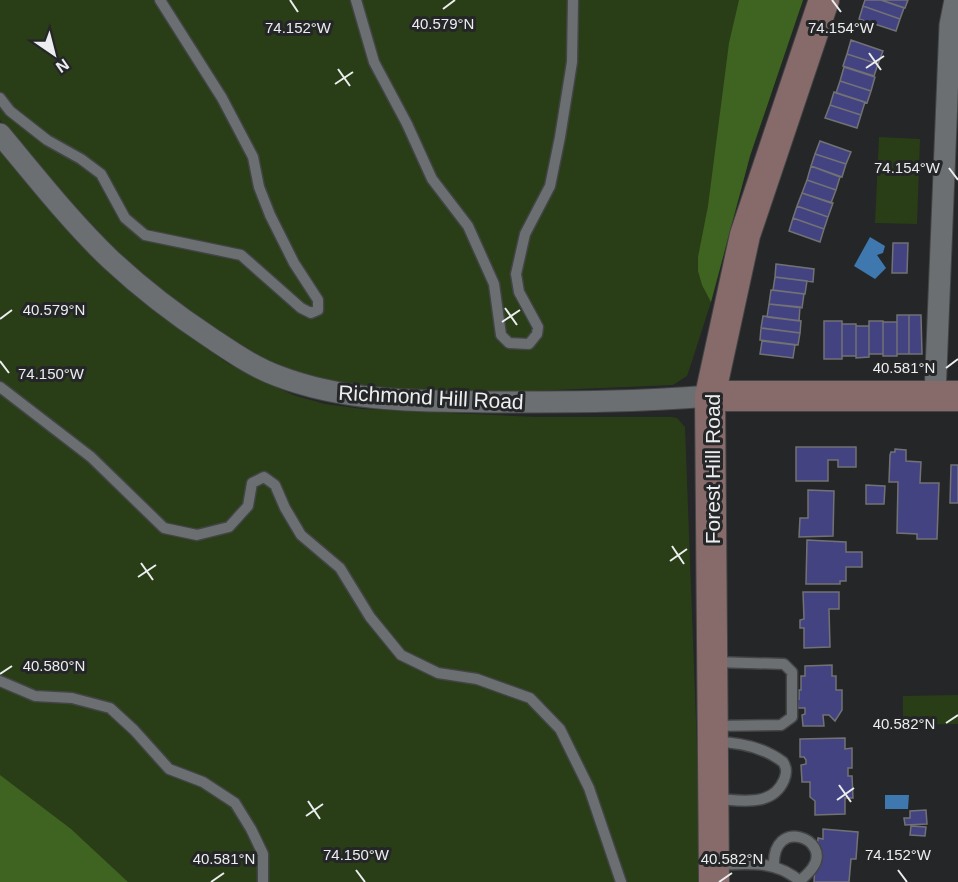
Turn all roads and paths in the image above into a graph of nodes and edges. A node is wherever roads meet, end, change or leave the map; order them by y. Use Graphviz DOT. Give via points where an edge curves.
graph roads {
  1 [pos="160,0"];
  2 [pos="356,0"];
  3 [pos="573,0"];
  4 [pos="824,0"];
  5 [pos="955,0"];
  6 [pos="0,98"];
  7 [pos="0,134"];
  8 [pos="0,387"];
  9 [pos="710,396"];
  10 [pos="946,396"];
  11 [pos="712,662"];
  12 [pos="0,681"];
  13 [pos="713,734"];
  14 [pos="714,799"];
  15 [pos="774,866"];
  16 [pos="714,873"];
  17 [pos="263,882"];
  18 [pos="621,882"];
  19 [pos="800,882"];
  1 -- 6 [label="lane" via="222,98 253,157 270,215 318,300 318,310 311,313 301,308 241,255 145,235 125,218 101,174 47,140 10,111"];
  2 -- 3 [label="lane" via="374,62 432,179 468,226 494,285 501,335 509,343 529,344 538,327 519,292 516,274 525,234 550,186 572,62"];
  4 -- 9 [label="street, Forest Hill Road" via="745,235"];
  5 -- 10 [label="street" via="950,25"];
  7 -- 9 [label="street, Richmond Hill Road" via="80,228 120,268 186,322 276,376 322,390 436,402"];
  8 -- 18 [label="lane" via="91,457 164,528 197,535 229,527 248,506 252,483 264,477 275,485 302,535 340,568 401,655 438,673 477,679 530,698 560,729 589,788"];
  9 -- 10 [label="street, Richmond Hill Road"];
  9 -- 11 [label="street, Forest Hill Road"];
  11 -- 13 [label="street, Forest Hill Road"];
  11 -- 13 [label="lane" via="784,664 792,672 792,717 781,724"];
  12 -- 17 [label="lane" via="34,696 110,708 169,769 203,782 235,803 263,854"];
  13 -- 14 [label="street, Forest Hill Road"];
  13 -- 14 [label="lane" via="762,750 783,762 786,773 775,794 767,798"];
  14 -- 16 [label="street, Forest Hill Road"];
  15 -- 16 [label="lane"];
  15 -- 19 [label="lane"];
  15 -- 19 [label="lane" via="773,855 778,845 789,836 800,836 810,842 814,866"];
}
